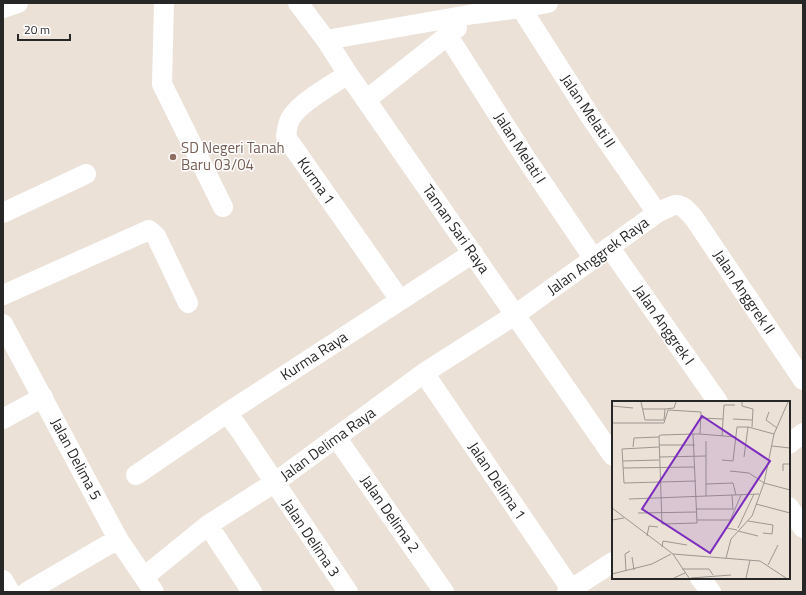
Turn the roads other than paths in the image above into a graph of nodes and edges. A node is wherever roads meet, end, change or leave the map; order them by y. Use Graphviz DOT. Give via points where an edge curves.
graph roads {
  1 [pos="18,3"];
  2 [pos="164,3"];
  3 [pos="298,3"];
  4 [pos="548,3"];
  5 [pos="3,8"];
  6 [pos="521,8"];
  7 [pos="474,14"];
  8 [pos="448,36"];
  9 [pos="326,40"];
  10 [pos="348,74"];
  11 [pos="366,100"];
  12 [pos="86,174"];
  13 [pos="683,206"];
  14 [pos="223,207"];
  15 [pos="3,213"];
  16 [pos="657,213"];
  17 [pos="473,253"];
  18 [pos="602,253"];
  19 [pos="3,295"];
  20 [pos="400,300"];
  21 [pos="188,303"];
  22 [pos="515,315"];
  23 [pos="3,324"];
  24 [pos="424,373"];
  25 [pos="803,380"];
  26 [pos="43,397"];
  27 [pos="717,401"];
  28 [pos="227,413"];
  29 [pos="3,419"];
  30 [pos="803,433"];
  31 [pos="336,437"];
  32 [pos="790,443"];
  33 [pos="612,455"];
  34 [pos="136,475"];
  35 [pos="274,483"];
  36 [pos="790,509"];
  37 [pos="208,525"];
  38 [pos="803,528"];
  39 [pos="118,539"];
  40 [pos="612,563"];
  41 [pos="701,579"];
  42 [pos="3,580"];
  43 [pos="149,584"];
  44 [pos="570,591"];
  45 [pos="10,592"];
  46 [pos="28,592"];
  47 [pos="252,592"];
  48 [pos="348,592"];
  49 [pos="444,592"];
  50 [pos="711,592"];
  1 -- 5 [label="street"];
  2 -- 14 [label="street" via="162,84"];
  3 -- 9 [label="street, Taman Sari Raya"];
  4 -- 6 [label="street"];
  6 -- 7 [label="street"];
  6 -- 16 [label="street, Jalan Melati II" via="590,116"];
  7 -- 8 [label="street"];
  7 -- 9 [label="street"];
  8 -- 11 [label="street"];
  8 -- 18 [label="street, Jalan Melati I" via="523,154"];
  9 -- 10 [label="street, Taman Sari Raya"];
  10 -- 11 [label="street, Taman Sari Raya"];
  10 -- 20 [label="street, Kurma 1" via="301,106 287,126 286,137"];
  11 -- 17 [label="street, Taman Sari Raya"];
  12 -- 15 [label="street"];
  13 -- 16 [label="street, Jalan Anggrek Raya" via="675,205"];
  13 -- 25 [label="street, Jalan Anggrek II" via="694,218"];
  16 -- 18 [label="street, Jalan Anggrek Raya"];
  17 -- 20 [label="street, Kurma Raya"];
  17 -- 22 [label="street, Taman Sari Raya"];
  18 -- 22 [label="street, Jalan Anggrek Raya"];
  18 -- 27 [label="street, Jalan Anggrek I"];
  19 -- 21 [label="street" via="149,230 156,236"];
  20 -- 28 [label="street, Kurma Raya"];
  22 -- 24 [label="street, Jalan Delima Raya"];
  22 -- 33 [label="street, Taman Sari Raya"];
  23 -- 26 [label="street, Jalan Delima 5"];
  24 -- 31 [label="street, Jalan Delima Raya"];
  24 -- 44 [label="street, Jalan Delima 1"];
  26 -- 29 [label="street"];
  26 -- 39 [label="street, Jalan Delima 5"];
  28 -- 34 [label="street, Kurma Raya"];
  28 -- 35 [label="street"];
  30 -- 32 [label="street"];
  31 -- 35 [label="street, Jalan Delima Raya"];
  31 -- 49 [label="street, Jalan Delima 2"];
  35 -- 37 [label="street, Jalan Delima Raya"];
  35 -- 48 [label="street, Jalan Delima 3"];
  36 -- 38 [label="street"];
  37 -- 43 [label="street, Jalan Delima Raya"];
  37 -- 47 [label="street"];
  39 -- 43 [label="street, Jalan Delima 5"];
  39 -- 46 [label="street"];
  40 -- 44 [label="street"];
  41 -- 50 [label="street"];
  42 -- 45 [label="street"];
}
